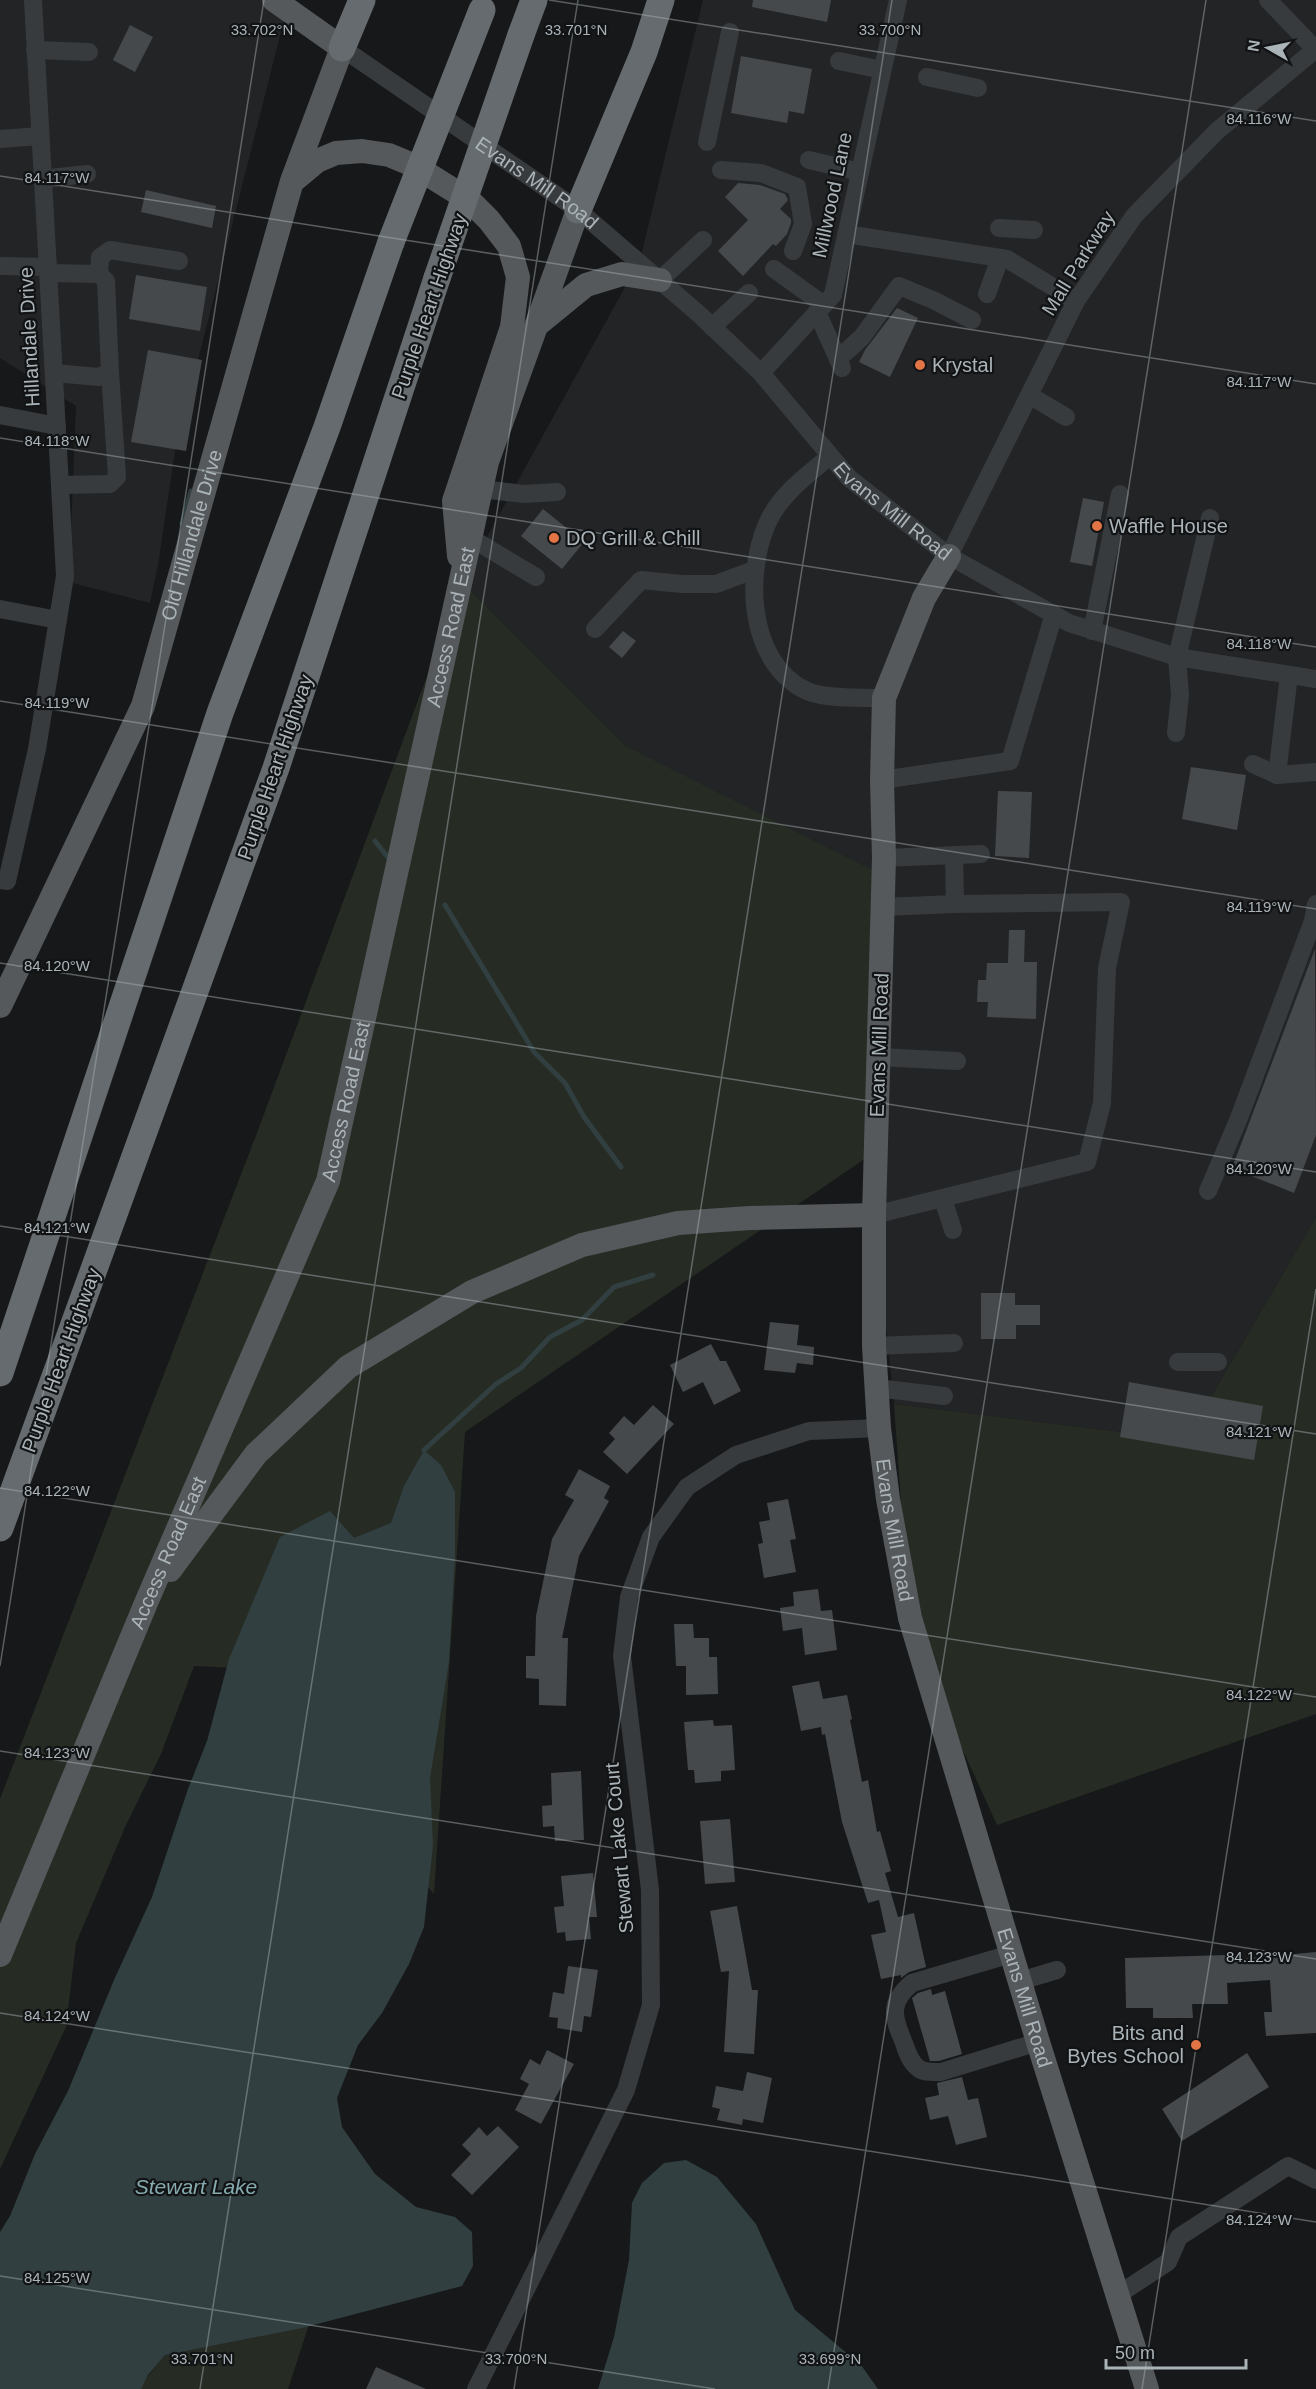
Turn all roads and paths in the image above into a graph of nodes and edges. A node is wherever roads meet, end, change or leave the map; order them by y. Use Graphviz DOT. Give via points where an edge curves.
graph roads {
  1 [pos="33,0"];
  2 [pos="274,0"];
  3 [pos="362,0"];
  4 [pos="534,0"];
  5 [pos="661,0"];
  6 [pos="898,0"];
  7 [pos="1268,0"];
  8 [pos="484,5"];
  9 [pos="730,32"];
  10 [pos="342,48"];
  11 [pos="1316,49"];
  12 [pos="35,50"];
  13 [pos="89,52"];
  14 [pos="839,61"];
  15 [pos="882,70"];
  16 [pos="927,77"];
  17 [pos="978,88"];
  18 [pos="40,136"];
  19 [pos="0,139"];
  20 [pos="707,142"];
  21 [pos="809,160"];
  22 [pos="721,170"];
  23 [pos="860,172"];
  24 [pos="87,174"];
  25 [pos="42,179"];
  26 [pos="292,181"];
  27 [pos="578,210"];
  28 [pos="999,228"];
  29 [pos="1034,230"];
  30 [pos="846,234"];
  31 [pos="703,240"];
  32 [pos="793,251"];
  33 [pos="1000,258"];
  34 [pos="179,261"];
  35 [pos="0,266"];
  36 [pos="774,268"];
  37 [pos="48,270"];
  38 [pos="99,274"];
  39 [pos="660,280"];
  40 [pos="749,293"];
  41 [pos="987,294"];
  42 [pos="1076,301"];
  43 [pos="821,309"];
  44 [pos="972,320"];
  45 [pos="537,325"];
  46 [pos="712,327"];
  47 [pos="110,372"];
  48 [pos="54,373"];
  49 [pos="761,374"];
  50 [pos="1029,395"];
  51 [pos="0,415"];
  52 [pos="1066,417"];
  53 [pos="57,426"];
  54 [pos="830,456"];
  55 [pos="60,485"];
  56 [pos="481,489"];
  57 [pos="557,492"];
  58 [pos="1120,495"];
  59 [pos="1210,518"];
  60 [pos="471,538"];
  61 [pos="949,556"];
  62 [pos="754,570"];
  63 [pos="536,577"];
  64 [pos="462,579"];
  65 [pos="0,609"];
  66 [pos="1054,614"];
  67 [pos="58,620"];
  68 [pos="595,629"];
  69 [pos="1092,631"];
  70 [pos="1177,657"];
  71 [pos="1289,675"];
  72 [pos="1316,679"];
  73 [pos="884,698"];
  74 [pos="1176,733"];
  75 [pos="1253,764"];
  76 [pos="1316,772"];
  77 [pos="1277,775"];
  78 [pos="882,780"];
  79 [pos="981,854"];
  80 [pos="954,855"];
  81 [pos="884,858"];
  82 [pos="3,881"];
  83 [pos="955,904"];
  84 [pos="1316,904"];
  85 [pos="883,907"];
  86 [pos="0,1006"];
  87 [pos="879,1057"];
  88 [pos="957,1061"];
  89 [pos="1208,1191"];
  90 [pos="943,1199"];
  91 [pos="874,1215"];
  92 [pos="953,1230"];
  93 [pos="954,1343"];
  94 [pos="874,1346"];
  95 [pos="1178,1362"];
  96 [pos="1218,1362"];
  97 [pos="0,1373"];
  98 [pos="877,1388"];
  99 [pos="944,1396"];
  100 [pos="879,1428"];
  101 [pos="0,1528"];
  102 [pos="146,1603"];
  103 [pos="8,1922"];
  104 [pos="1011,1954"];
  105 [pos="0,1955"];
  106 [pos="1057,1970"];
  107 [pos="1020,1981"];
  108 [pos="1038,2042"];
  109 [pos="1316,2180"];
  110 [pos="1116,2296"];
  111 [pos="476,2389"];
  112 [pos="1147,2389"];
  1 -- 12 [label="street, Hillandale Drive"];
  2 -- 10 [label="main road, Evans Mill Road"];
  3 -- 10 [label="highway"];
  4 -- 101 [label="highway, Purple Heart Highway, bridge" via="437,278 276,768"];
  5 -- 27 [label="highway" via="644,52"];
  6 -- 15 [label="street, Millwood Lane"];
  7 -- 11 [label="street"];
  8 -- 97 [label="highway, bridge" via="391,242 220,713"];
  9 -- 20 [label="street"];
  10 -- 26 [label="main road, Old Hillandale Drive"];
  10 -- 27 [label="street, Evans Mill Road"];
  11 -- 42 [label="street, Mall Parkway" via="1216,131 1134,216"];
  12 -- 13 [label="street"];
  12 -- 18 [label="street, Hillandale Drive"];
  14 -- 15 [label="street"];
  15 -- 23 [label="street, Millwood Lane"];
  16 -- 17 [label="street"];
  18 -- 19 [label="street"];
  18 -- 25 [label="street, Hillandale Drive"];
  21 -- 23 [label="street"];
  22 -- 32 [label="street" via="761,173 796,187 803,224"];
  23 -- 30 [label="street, Millwood Lane"];
  24 -- 25 [label="street"];
  25 -- 37 [label="street, Hillandale Drive"];
  26 -- 64 [label="main road" via="317,161 336,153 389,155 413,165 469,200 509,246 518,277 512,327 454,501"];
  26 -- 86 [label="main road, Old Hillandale Drive" via="143,706"];
  27 -- 39 [label="street, Evans Mill Road"];
  27 -- 45 [label="main road, Access Road East"];
  28 -- 29 [label="street"];
  30 -- 33 [label="street"];
  30 -- 43 [label="street, Millwood Lane" via="833,295"];
  31 -- 39 [label="street"];
  33 -- 41 [label="street"];
  33 -- 42 [label="street"];
  34 -- 38 [label="street" via="110,250 100,257"];
  35 -- 37 [label="street"];
  36 -- 43 [label="street"];
  37 -- 38 [label="street"];
  37 -- 48 [label="street, Hillandale Drive"];
  38 -- 47 [label="street" via="106,281"];
  39 -- 45 [label="main road" via="622,274 585,285"];
  39 -- 46 [label="street, Evans Mill Road"];
  40 -- 46 [label="street"];
  42 -- 50 [label="street, Mall Parkway"];
  43 -- 44 [label="street" via="840,365 899,286"];
  43 -- 49 [label="street, Millwood Lane"];
  45 -- 56 [label="main road, Access Road East" via="487,462"];
  46 -- 49 [label="street, Evans Mill Road"];
  47 -- 48 [label="street" via="99,377"];
  47 -- 55 [label="street" via="117,477 110,484"];
  48 -- 53 [label="street, Hillandale Drive"];
  49 -- 54 [label="street, Evans Mill Road"];
  50 -- 52 [label="street"];
  50 -- 61 [label="street, Mall Parkway"];
  51 -- 53 [label="street"];
  53 -- 55 [label="street, Hillandale Drive"];
  54 -- 61 [label="street, Evans Mill Road" via="849,478"];
  54 -- 62 [label="street" via="793,488 773,513 759,543"];
  55 -- 67 [label="street, Hillandale Drive" via="65,576"];
  56 -- 57 [label="street" via="524,494"];
  56 -- 60 [label="main road, Access Road East"];
  58 -- 69 [label="street"];
  59 -- 70 [label="street"];
  60 -- 63 [label="street"];
  60 -- 64 [label="main road, Access Road East"];
  61 -- 66 [label="street"];
  61 -- 73 [label="main road, Evans Mill Road" via="924,598"];
  62 -- 68 [label="street" via="716,584 641,580"];
  62 -- 73 [label="street" via="764,648 785,678 809,692"];
  64 -- 102 [label="main road, Access Road East" via="328,1180"];
  65 -- 67 [label="street"];
  66 -- 69 [label="street"];
  66 -- 78 [label="street" via="1010,761"];
  67 -- 82 [label="street, Hillandale Drive" via="37,748"];
  69 -- 70 [label="street"];
  70 -- 71 [label="street"];
  70 -- 74 [label="street" via="1180,695"];
  71 -- 72 [label="street"];
  71 -- 77 [label="street"];
  73 -- 78 [label="main road, Evans Mill Road"];
  75 -- 77 [label="street"];
  76 -- 77 [label="street"];
  78 -- 81 [label="main road, Evans Mill Road"];
  79 -- 80 [label="street"];
  80 -- 81 [label="street"];
  80 -- 83 [label="street"];
  81 -- 85 [label="main road, Evans Mill Road"];
  83 -- 85 [label="street"];
  83 -- 90 [label="street" via="1121,902 1107,968 1097,1055 1102,1102 1087,1161"];
  84 -- 89 [label="street" via="1251,1088"];
  85 -- 87 [label="main road, Evans Mill Road"];
  87 -- 88 [label="street"];
  87 -- 91 [label="main road, Evans Mill Road"];
  90 -- 91 [label="street"];
  90 -- 92 [label="street"];
  91 -- 94 [label="main road, Evans Mill Road"];
  91 -- 102 [label="main road" via="678,1223 582,1245 472,1292 348,1367 256,1454"];
  93 -- 94 [label="street"];
  94 -- 98 [label="main road, Evans Mill Road"];
  95 -- 96 [label="street"];
  98 -- 99 [label="street"];
  98 -- 100 [label="main road, Evans Mill Road"];
  100 -- 104 [label="main road, Evans Mill Road" via="910,1618"];
  100 -- 111 [label="street, Stewart Lake Court" via="809,1431 736,1455 687,1487 651,1537 629,1597 622,1656 650,1890 651,2006 626,2090"];
  102 -- 103 [label="main road, Access Road East"];
  103 -- 105 [label="main road, Access Road East"];
  104 -- 107 [label="main road, Evans Mill Road"];
  104 -- 108 [label="street" via="912,1983 896,2002 896,2025 911,2061 920,2070 931,2072"];
  106 -- 107 [label="street"];
  107 -- 108 [label="main road, Evans Mill Road"];
  108 -- 110 [label="main road, Evans Mill Road"];
  109 -- 110 [label="street" via="1288,2166 1179,2237 1168,2262"];
  110 -- 112 [label="main road, Evans Mill Road"];
}
